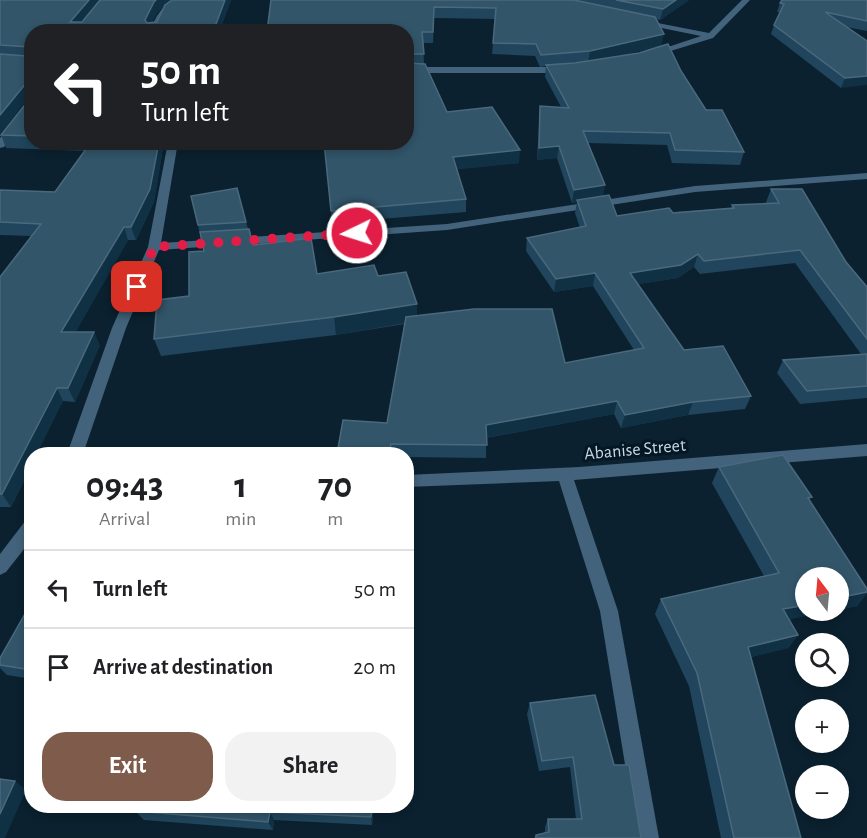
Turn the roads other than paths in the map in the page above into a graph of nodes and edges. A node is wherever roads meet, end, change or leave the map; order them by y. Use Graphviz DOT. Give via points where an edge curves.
graph roads {
  1 [pos="181,0"];
  2 [pos="746,0"];
  3 [pos="630,19"];
  4 [pos="156,24"];
  5 [pos="710,36"];
  6 [pos="636,59"];
  7 [pos="414,70"];
  8 [pos="573,70"];
  9 [pos="24,115"];
  10 [pos="0,145"];
  11 [pos="172,150"];
  12 [pos="867,176"];
  13 [pos="154,247"];
  14 [pos="77,447"];
  15 [pos="867,450"];
  16 [pos="565,476"];
  17 [pos="414,481"];
  18 [pos="24,536"];
  19 [pos="0,567"];
  20 [pos="648,838"];
  1 -- 4 [label="street" via="168,5"];
  2 -- 5 [label="street"];
  3 -- 5 [label="street"];
  5 -- 6 [label="street"];
  7 -- 8 [label="street"];
  9 -- 10 [label="street"];
  11 -- 13 [label="street"];
  12 -- 13 [label="street" via="695,189 447,227"];
  13 -- 14 [label="street" via="119,328"];
  15 -- 16 [label="street, Abanise Street"];
  16 -- 17 [label="street, Abanise Street"];
  16 -- 20 [label="street" via="609,610"];
  18 -- 19 [label="street"];
}
